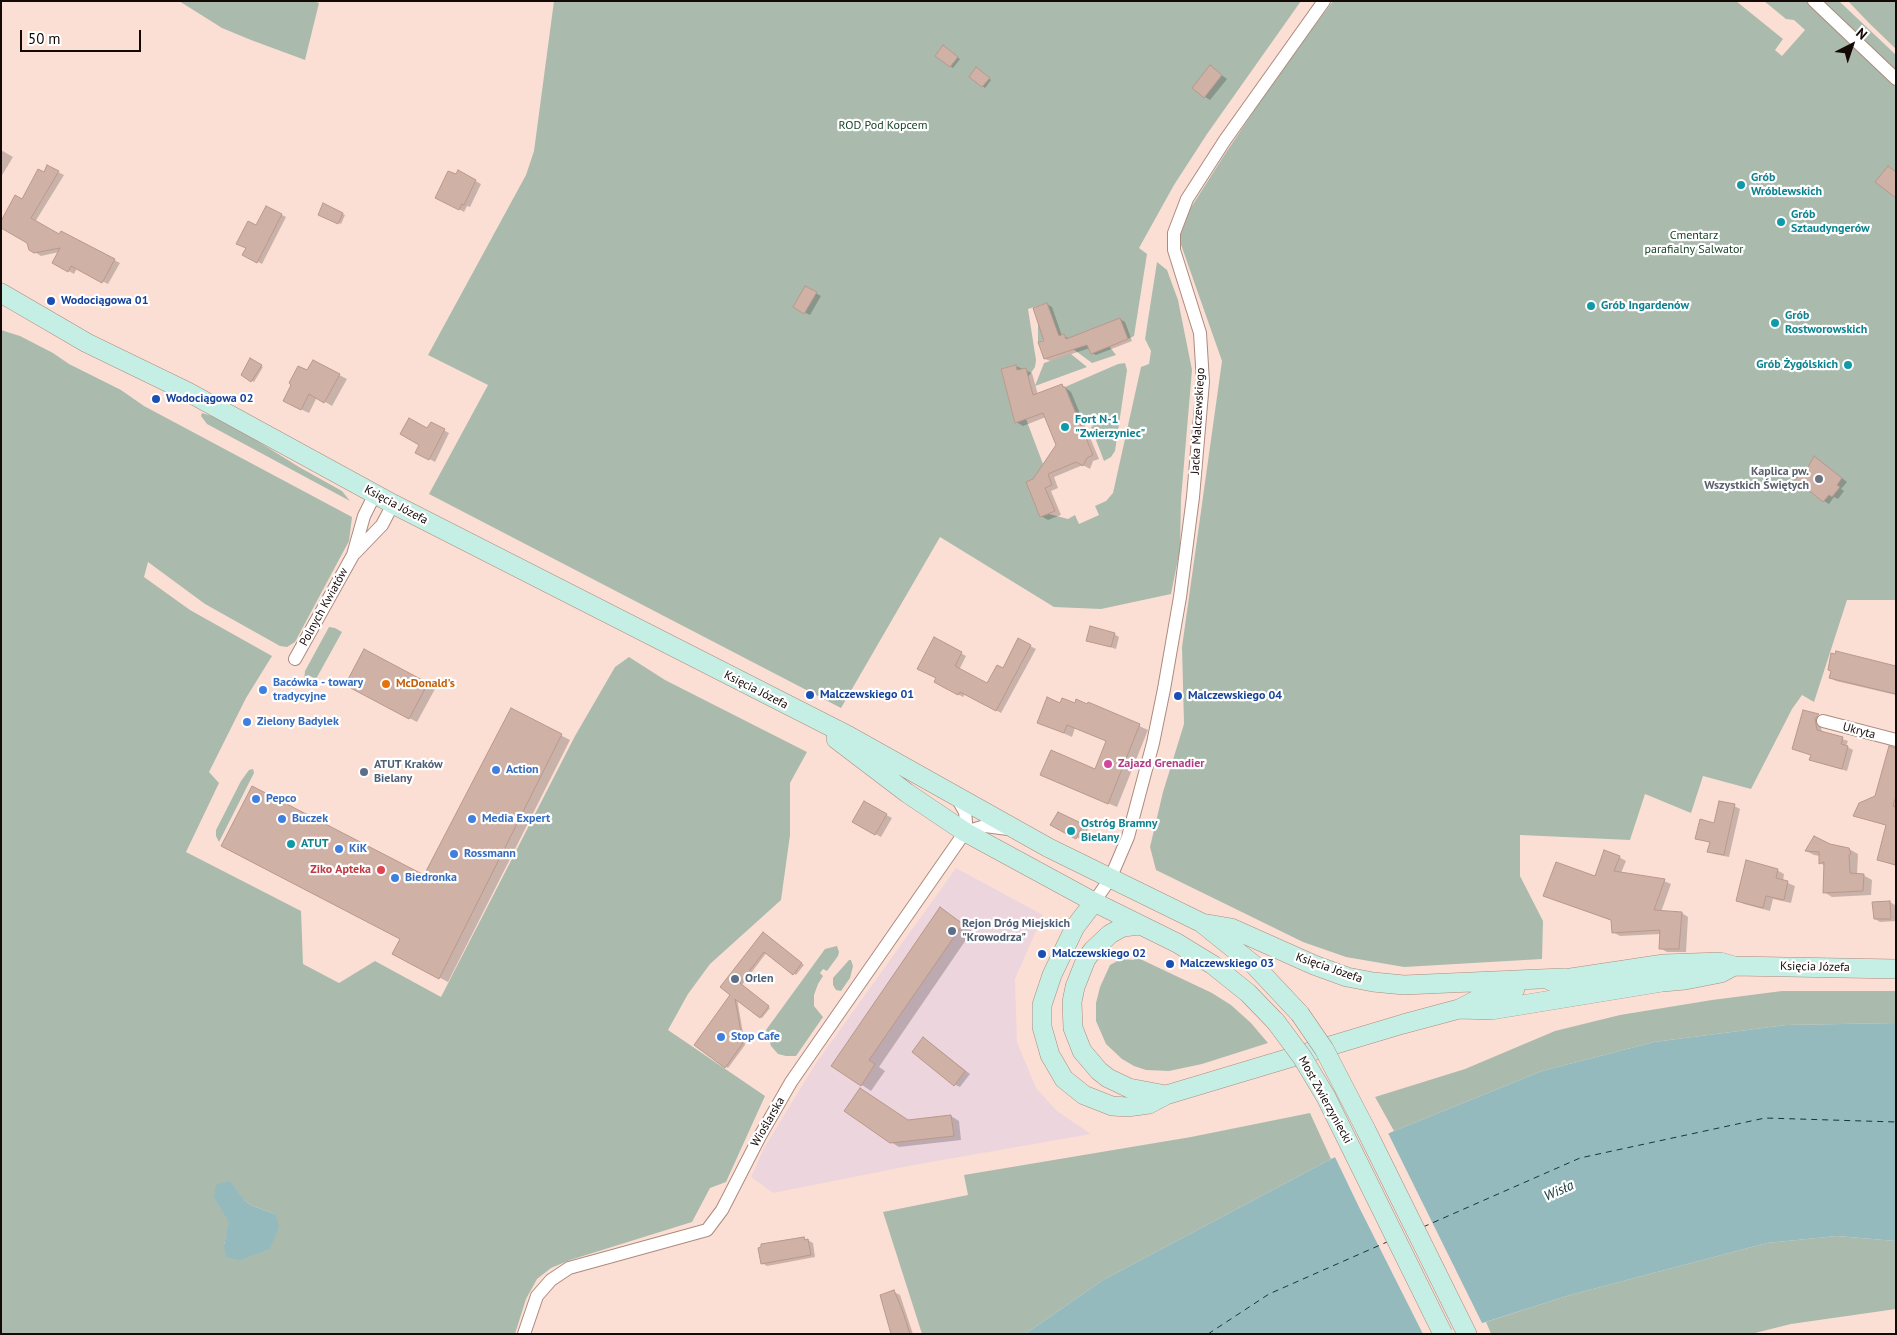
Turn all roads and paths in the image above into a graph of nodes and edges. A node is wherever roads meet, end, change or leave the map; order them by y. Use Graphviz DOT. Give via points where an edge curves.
graph roads {
  1 [pos="1324,1"];
  2 [pos="1814,1"];
  3 [pos="1896,80"];
  4 [pos="1,293"];
  5 [pos="375,494"];
  6 [pos="393,504"];
  7 [pos="353,555"];
  8 [pos="295,659"];
  9 [pos="795,709"];
  10 [pos="1823,721"];
  11 [pos="1896,740"];
  12 [pos="955,794"];
  13 [pos="1018,831"];
  14 [pos="964,832"];
  15 [pos="1110,879"];
  16 [pos="1094,902"];
  17 [pos="1202,923"];
  18 [pos="1140,925"];
  19 [pos="1734,966"];
  20 [pos="1896,969"];
  21 [pos="1562,978"];
  22 [pos="1459,1009"];
  23 [pos="1166,1095"];
  24 [pos="524,1334"];
  25 [pos="1443,1334"];
  26 [pos="1467,1334"];
  1 -- 15 [label="street, Jacka Malczewskiego" via="1187,199 1174,233 1174,250 1200,333 1203,382 1193,497 1180,597 1153,743 1128,837"];
  2 -- 3 [label="street"];
  4 -- 5 [label="main road, Księcia Józefa" via="87,343 145,369"];
  5 -- 6 [label="main road, Księcia Józefa"];
  5 -- 7 [label="street, Polnych Kwiatów" via="364,516"];
  6 -- 7 [label="street, Polnych Kwiatów" via="382,525"];
  6 -- 9 [label="main road, Księcia Józefa"];
  7 -- 8 [label="street, Polnych Kwiatów"];
  9 -- 12 [label="main road, Księcia Józefa"];
  9 -- 14 [label="main road, Księcia Józefa" via="906,793"];
  10 -- 11 [label="street, Ukryta"];
  12 -- 13 [label="main road, Księcia Józefa"];
  12 -- 14 [label="street" via="965,812"];
  13 -- 14 [label="street" via="985,826"];
  13 -- 15 [label="main road, Księcia Józefa"];
  14 -- 16 [label="main road, Księcia Józefa"];
  14 -- 24 [label="street, Wioślarska" via="791,1082 722,1210 707,1230 570,1268 551,1280 537,1296"];
  15 -- 16 [label="street, Księcia Józefa"];
  15 -- 17 [label="main road, Księcia Józefa"];
  16 -- 18 [label="main road, Księcia Józefa"];
  16 -- 23 [label="main road, Księcia Józefa" via="1075,927 1047,988 1041,1016 1045,1042 1064,1079 1097,1101 1112,1106 1138,1106"];
  17 -- 21 [label="main road, Księcia Józefa" via="1231,928 1314,965 1373,982 1404,985"];
  17 -- 26 [label="main road, Most Zwierzyniecki, bridge" via="1258,970 1300,1014 1320,1044"];
  18 -- 23 [label="main road, Księcia Józefa" via="1123,927 1110,934 1086,959 1072,1002 1073,1028 1082,1052 1098,1071 1129,1088"];
  18 -- 25 [label="main road, Most Zwierzyniecki, bridge" via="1213,965 1248,993 1276,1022 1302,1057 1326,1097"];
  19 -- 20 [label="main road, Księcia Józefa"];
  19 -- 21 [label="main road, Księcia Józefa" via="1720,962 1664,964"];
  19 -- 22 [label="main road, Księcia Józefa" via="1685,980 1491,1010"];
  21 -- 22 [label="main road, Księcia Józefa" via="1486,996"];
  22 -- 23 [label="main road, Księcia Józefa"];
}
